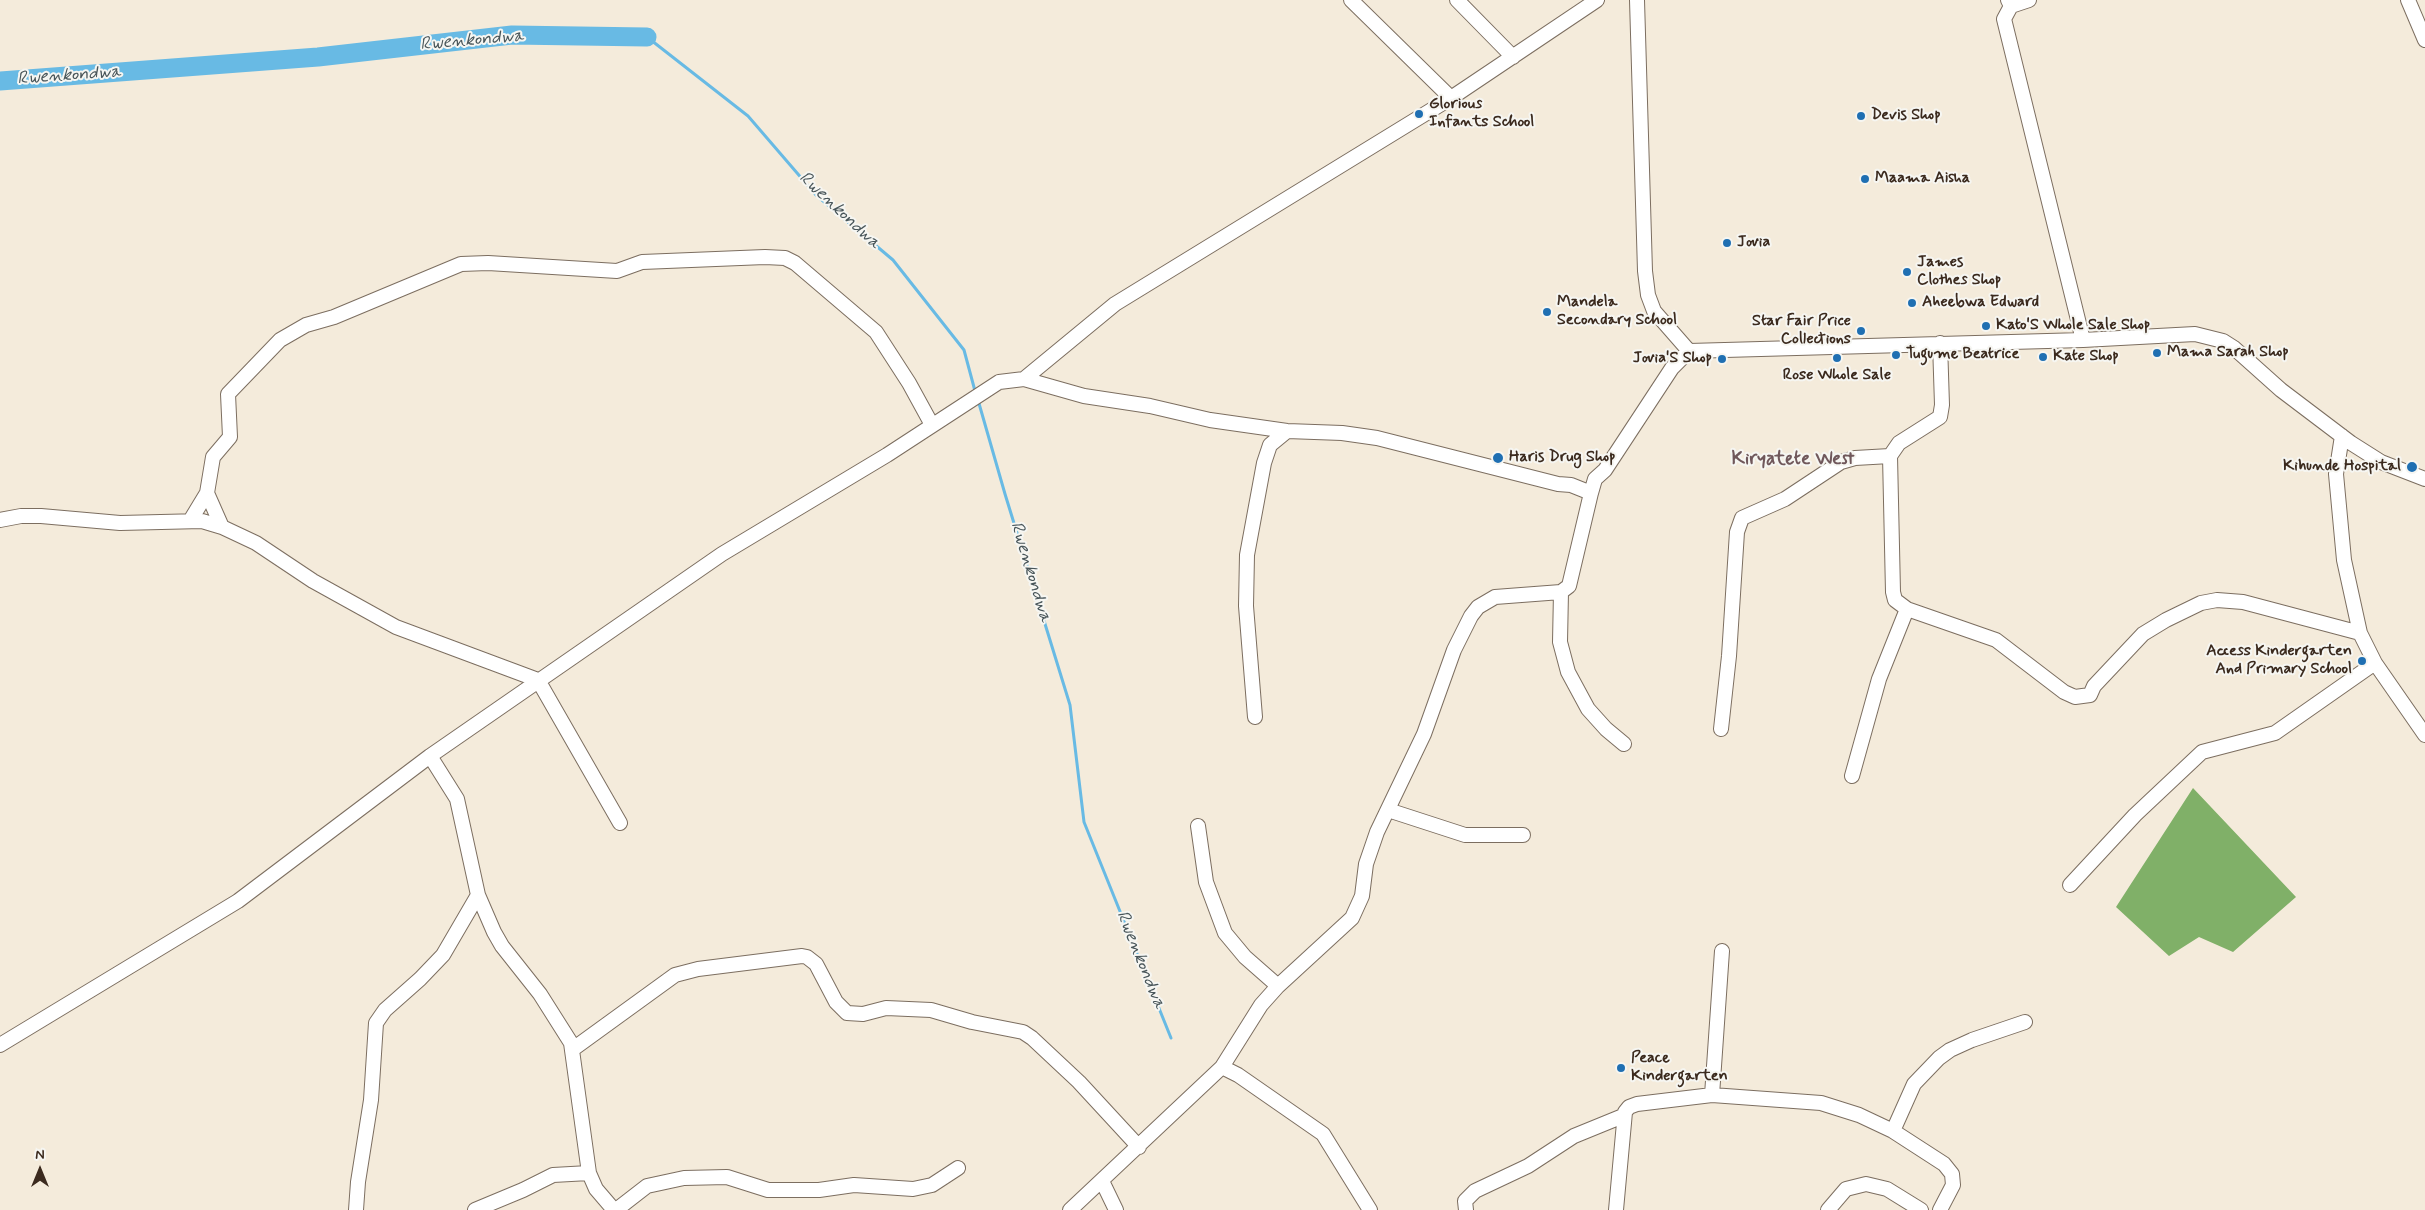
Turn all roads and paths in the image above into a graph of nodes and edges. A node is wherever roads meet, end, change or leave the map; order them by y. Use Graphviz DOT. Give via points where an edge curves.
graph roads {
  1 [pos="1351,0"];
  2 [pos="1457,0"];
  3 [pos="1598,0"];
  4 [pos="1637,0"];
  5 [pos="2028,0"];
  6 [pos="2408,0"];
  7 [pos="2010,3"];
  8 [pos="2425,40"];
  9 [pos="1512,57"];
  10 [pos="1451,98"];
  11 [pos="2082,340"];
  12 [pos="1940,343"];
  13 [pos="1689,351"];
  14 [pos="1024,379"];
  15 [pos="932,425"];
  16 [pos="1287,431"];
  17 [pos="2342,436"];
  18 [pos="1890,456"];
  19 [pos="2425,479"];
  20 [pos="1592,493"];
  21 [pos="207,494"];
  22 [pos="0,520"];
  23 [pos="190,521"];
  24 [pos="222,526"];
  25 [pos="1561,592"];
  26 [pos="1907,609"];
  27 [pos="2360,633"];
  28 [pos="2375,663"];
  29 [pos="538,680"];
  30 [pos="1255,717"];
  31 [pos="1721,729"];
  32 [pos="2425,735"];
  33 [pos="1624,744"];
  34 [pos="430,756"];
  35 [pos="1852,776"];
  36 [pos="1388,810"];
  37 [pos="620,823"];
  38 [pos="1198,826"];
  39 [pos="1524,834"];
  40 [pos="2070,885"];
  41 [pos="478,895"];
  42 [pos="1722,950"];
  43 [pos="1278,986"];
  44 [pos="2025,1022"];
  45 [pos="0,1045"];
  46 [pos="573,1049"];
  47 [pos="1222,1067"];
  48 [pos="1712,1095"];
  49 [pos="1623,1116"];
  50 [pos="1893,1131"];
  51 [pos="1140,1147"];
  52 [pos="958,1168"];
  53 [pos="589,1173"];
  54 [pos="1102,1181"];
  55 [pos="356,1210"];
  56 [pos="475,1210"];
  57 [pos="615,1210"];
  58 [pos="1070,1210"];
  59 [pos="1116,1210"];
  60 [pos="1370,1210"];
  61 [pos="1466,1210"];
  62 [pos="1616,1210"];
  63 [pos="1828,1210"];
  64 [pos="1921,1210"];
  65 [pos="1940,1210"];
  1 -- 10 [label="street"];
  2 -- 9 [label="street"];
  3 -- 9 [label="street"];
  4 -- 13 [label="street" via="1648,295 1659,318"];
  5 -- 7 [label="street"];
  6 -- 8 [label="street"];
  7 -- 11 [label="street" via="2004,20"];
  9 -- 10 [label="street"];
  10 -- 14 [label="street" via="1115,304"];
  11 -- 12 [label="street"];
  11 -- 17 [label="street" via="2195,334 2223,341"];
  12 -- 13 [label="street"];
  12 -- 18 [label="street" via="1940,417 1899,443"];
  13 -- 20 [label="street" via="1672,368 1605,470 1595,479"];
  14 -- 15 [label="street" via="999,382"];
  14 -- 16 [label="street" via="1084,396"];
  15 -- 21 [label="street" via="876,332 785,258 642,262 617,271 461,264 334,317 306,325 280,340 228,394 230,437 213,456"];
  15 -- 29 [label="street" via="722,554"];
  16 -- 20 [label="street" via="1377,438 1571,485"];
  16 -- 30 [label="street" via="1270,444 1246,555 1246,606"];
  17 -- 19 [label="street" via="2381,462"];
  17 -- 27 [label="street" via="2336,474 2344,560"];
  18 -- 26 [label="street" via="1893,592 1895,600"];
  18 -- 31 [label="street" via="1841,462 1785,499 1742,518 1737,532"];
  20 -- 25 [label="street" via="1572,580 1570,586"];
  21 -- 23 [label="street"];
  21 -- 24 [label="street"];
  22 -- 23 [label="street" via="41,516 120,523"];
  23 -- 24 [label="street"];
  24 -- 29 [label="street" via="396,627"];
  25 -- 33 [label="street" via="1560,642 1568,672 1588,709 1606,730"];
  25 -- 36 [label="street" via="1495,597 1478,607 1454,650 1424,734"];
  26 -- 27 [label="street" via="1996,640 2064,692 2082,698 2090,695 2094,686 2143,634 2200,603 2217,600 2243,602"];
  26 -- 35 [label="street" via="1879,680"];
  27 -- 28 [label="street"];
  28 -- 32 [label="street"];
  28 -- 40 [label="street" via="2275,733 2202,752 2135,815"];
  29 -- 34 [label="street"];
  29 -- 37 [label="street"];
  34 -- 41 [label="street" via="458,800"];
  34 -- 45 [label="street" via="238,901"];
  36 -- 39 [label="street" via="1474,837"];
  36 -- 43 [label="street" via="1370,849 1358,908 1342,928"];
  38 -- 43 [label="street" via="1206,882 1225,933 1245,957"];
  41 -- 46 [label="street" via="502,946 540,994 567,1034"];
  41 -- 55 [label="street" via="443,955 385,1010 376,1023 371,1100"];
  42 -- 48 [label="street"];
  43 -- 47 [label="street" via="1258,1010"];
  44 -- 50 [label="street" via="1972,1040 1939,1058 1914,1084"];
  46 -- 51 [label="street" via="674,975 802,956 816,964 836,1002 847,1013 863,1014 886,1008 932,1010 1023,1032 1084,1087"];
  46 -- 53 [label="street"];
  47 -- 51 [label="street"];
  47 -- 60 [label="street" via="1324,1134"];
  48 -- 49 [label="street" via="1637,1104 1629,1107"];
  48 -- 50 [label="street" via="1821,1103 1859,1115"];
  49 -- 61 [label="street" via="1574,1136 1528,1166 1475,1192 1465,1201"];
  49 -- 62 [label="street"];
  50 -- 65 [label="street" via="1950,1170 1953,1185"];
  51 -- 54 [label="street"];
  52 -- 57 [label="street" via="932,1184 913,1189 854,1185 819,1190 768,1190 726,1176 684,1178 646,1186"];
  53 -- 56 [label="street" via="553,1175"];
  53 -- 57 [label="street" via="596,1189"];
  54 -- 58 [label="street"];
  54 -- 59 [label="street"];
  63 -- 64 [label="street" via="1846,1189 1866,1184 1887,1189"];
}
